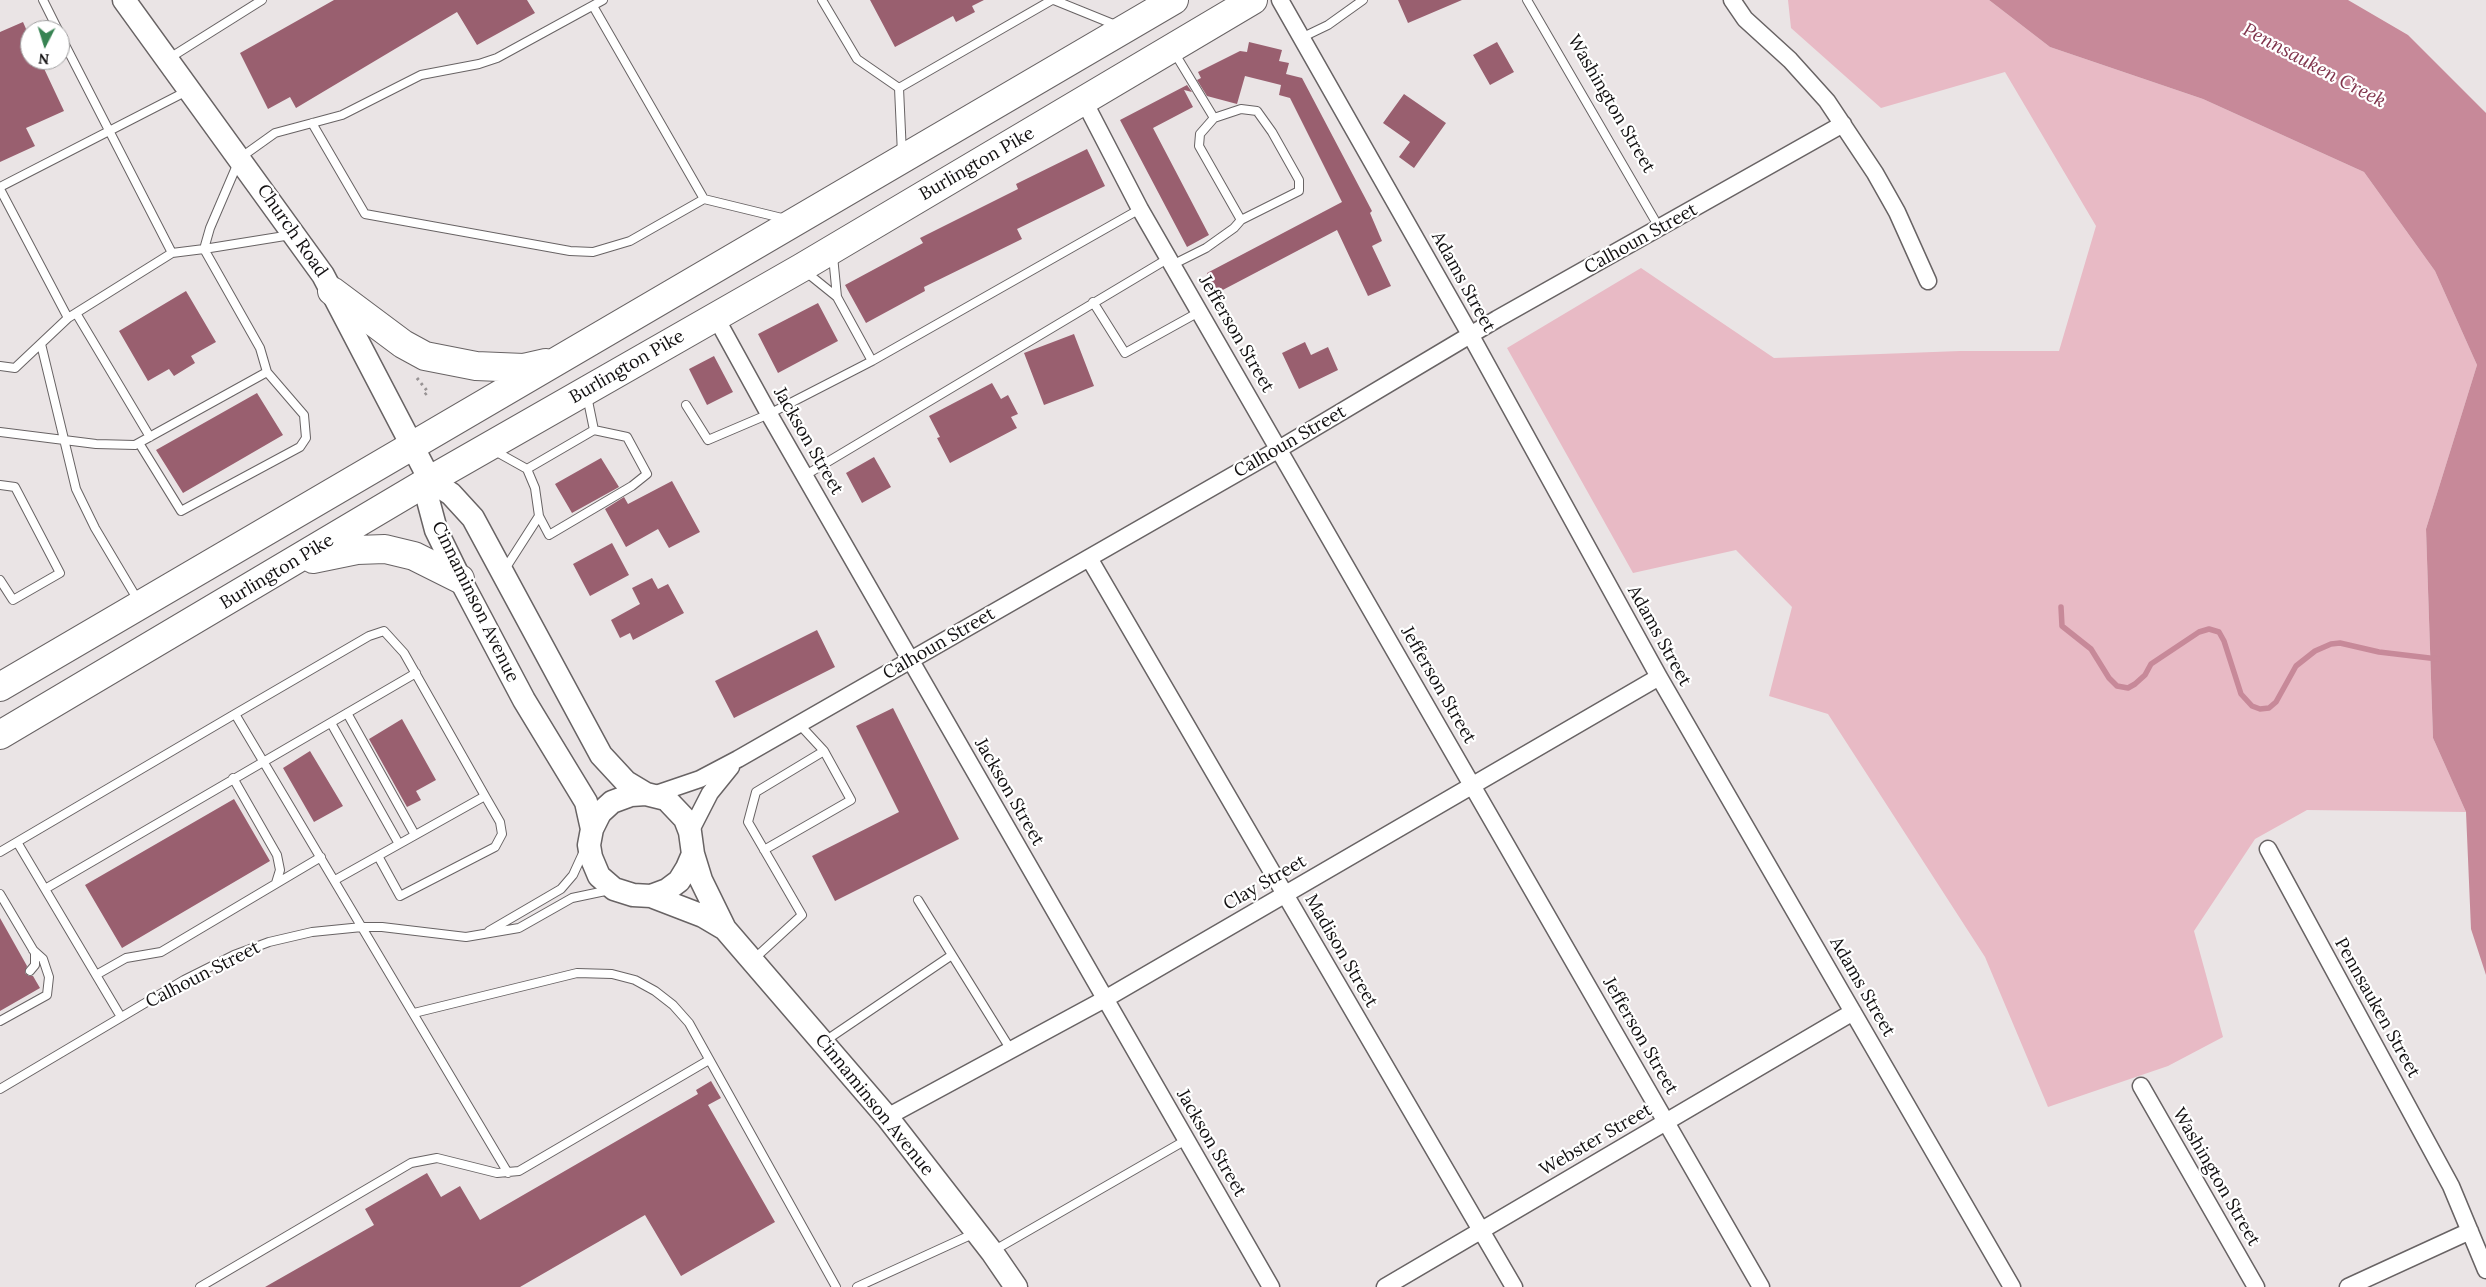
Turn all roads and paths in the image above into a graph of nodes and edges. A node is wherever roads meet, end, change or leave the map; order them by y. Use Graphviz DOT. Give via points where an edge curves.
graph roads {
  1 [pos="43,0"];
  2 [pos="262,0"];
  3 [pos="603,0"];
  4 [pos="822,0"];
  5 [pos="1053,0"];
  6 [pos="1253,0"];
  7 [pos="1280,0"];
  8 [pos="1363,0"];
  9 [pos="1527,0"];
  10 [pos="1732,0"];
  11 [pos="1164,2"];
  12 [pos="593,6"];
  13 [pos="132,7"];
  14 [pos="53,20"];
  15 [pos="1124,29"];
  16 [pos="1301,38"];
  17 [pos="1172,48"];
  18 [pos="70,55"];
  19 [pos="166,60"];
  20 [pos="899,88"];
  21 [pos="189,90"];
  22 [pos="1084,101"];
  23 [pos="1214,118"];
  24 [pos="312,123"];
  25 [pos="1843,124"];
  26 [pos="108,131"];
  27 [pos="240,158"];
  28 [pos="902,159"];
  29 [pos="0,188"];
  30 [pos="704,199"];
  31 [pos="1140,208"];
  32 [pos="1240,220"];
  33 [pos="796,221"];
  34 [pos="1660,229"];
  35 [pos="295,235"];
  36 [pos="204,249"];
  37 [pos="832,249"];
  38 [pos="172,253"];
  39 [pos="1170,262"];
  40 [pos="800,268"];
  41 [pos="1928,281"];
  42 [pos="332,291"];
  43 [pos="837,297"];
  44 [pos="1093,302"];
  45 [pos="76,312"];
  46 [pos="1200,312"];
  47 [pos="715,316"];
  48 [pos="68,318"];
  49 [pos="1471,336"];
  50 [pos="41,344"];
  51 [pos="560,360"];
  52 [pos="872,362"];
  53 [pos="0,366"];
  54 [pos="267,372"];
  55 [pos="412,372"];
  56 [pos="586,390"];
  57 [pos="423,396"];
  58 [pos="686,405"];
  59 [pos="768,414"];
  60 [pos="594,430"];
  61 [pos="0,432"];
  62 [pos="150,437"];
  63 [pos="65,439"];
  64 [pos="139,443"];
  65 [pos="414,446"];
  66 [pos="489,448"];
  67 [pos="1278,449"];
  68 [pos="527,469"];
  69 [pos="804,476"];
  70 [pos="430,480"];
  71 [pos="0,486"];
  72 [pos="539,516"];
  73 [pos="1089,558"];
  74 [pos="292,564"];
  75 [pos="503,573"];
  76 [pos="460,579"];
  77 [pos="0,580"];
  78 [pos="141,606"];
  79 [pos="910,660"];
  80 [pos="416,673"];
  81 [pos="1659,677"];
  82 [pos="0,687"];
  83 [pos="347,713"];
  84 [pos="235,714"];
  85 [pos="331,723"];
  86 [pos="799,724"];
  87 [pos="0,735"];
  88 [pos="824,751"];
  89 [pos="738,759"];
  90 [pos="263,760"];
  91 [pos="232,778"];
  92 [pos="1472,786"];
  93 [pos="650,795"];
  94 [pos="485,796"];
  95 [pos="690,832"];
  96 [pos="591,834"];
  97 [pos="415,835"];
  98 [pos="17,842"];
  99 [pos="398,844"];
  100 [pos="2268,849"];
  101 [pos="764,850"];
  102 [pos="0,852"];
  103 [pos="693,854"];
  104 [pos="378,856"];
  105 [pos="321,857"];
  106 [pos="335,880"];
  107 [pos="274,884"];
  108 [pos="45,889"];
  109 [pos="614,890"];
  110 [pos="0,894"];
  111 [pos="1285,894"];
  112 [pos="651,896"];
  113 [pos="918,900"];
  114 [pos="362,927"];
  115 [pos="725,929"];
  116 [pos="485,933"];
  117 [pos="33,950"];
  118 [pos="952,955"];
  119 [pos="752,961"];
  120 [pos="30,971"];
  121 [pos="96,975"];
  122 [pos="1105,999"];
  123 [pos="1853,1012"];
  124 [pos="414,1013"];
  125 [pos="121,1017"];
  126 [pos="0,1021"];
  127 [pos="823,1042"];
  128 [pos="1012,1051"];
  129 [pos="709,1060"];
  130 [pos="2141,1086"];
  131 [pos="0,1090"];
  132 [pos="887,1117"];
  133 [pos="1666,1122"];
  134 [pos="1186,1140"];
  135 [pos="508,1173"];
  136 [pos="1481,1230"];
  137 [pos="2470,1232"];
  138 [pos="976,1233"];
  139 [pos="992,1252"];
  140 [pos="2486,1270"];
  141 [pos="200,1287"];
  142 [pos="836,1287"];
  143 [pos="857,1287"];
  144 [pos="1016,1287"];
  145 [pos="1271,1287"];
  146 [pos="1385,1287"];
  147 [pos="1514,1287"];
  148 [pos="1761,1287"];
  149 [pos="2012,1287"];
  150 [pos="2256,1287"];
  151 [pos="2348,1287"];
  1 -- 14 [label="lane"];
  2 -- 19 [label="lane"];
  3 -- 12 [label="lane"];
  4 -- 20 [label="lane" via="857,59"];
  5 -- 15 [label="lane"];
  5 -- 20 [label="lane"];
  6 -- 17 [label="highway, Burlington Pike"];
  7 -- 16 [label="street, Adams Street"];
  8 -- 16 [label="lane" via="1328,25"];
  9 -- 34 [label="lane, Washington Street"];
  10 -- 25 [label="street" via="1762,37 1812,84"];
  11 -- 15 [label="highway"];
  12 -- 24 [label="lane" via="497,58 421,75 342,115"];
  12 -- 30 [label="lane"];
  13 -- 19 [label="main road, Church Road"];
  15 -- 28 [label="highway"];
  16 -- 49 [label="street, Adams Street"];
  17 -- 22 [label="highway, Burlington Pike"];
  17 -- 23 [label="lane"];
  18 -- 26 [label="lane"];
  19 -- 21 [label="main road, Church Road"];
  20 -- 28 [label="lane"];
  21 -- 26 [label="lane"];
  21 -- 27 [label="main road, Church Road"];
  22 -- 31 [label="street, Jefferson Street"];
  22 -- 37 [label="highway, Burlington Pike"];
  23 -- 32 [label="lane" via="1200,134 1199,146"];
  23 -- 32 [label="lane" via="1241,110 1257,111 1298,180 1299,191"];
  24 -- 27 [label="lane" via="275,132"];
  24 -- 30 [label="lane" via="365,214 570,251 593,252 630,241"];
  25 -- 34 [label="street, Calhoun Street"];
  25 -- 41 [label="street" via="1897,212"];
  26 -- 29 [label="lane"];
  26 -- 38 [label="lane"];
  27 -- 35 [label="main road, Church Road"];
  27 -- 36 [label="lane"];
  28 -- 33 [label="highway"];
  29 -- 48 [label="lane"];
  30 -- 33 [label="lane"];
  31 -- 39 [label="street, Jefferson Street"];
  31 -- 52 [label="lane"];
  32 -- 39 [label="lane" via="1206,248"];
  33 -- 51 [label="highway"];
  34 -- 49 [label="street, Calhoun Street"];
  35 -- 36 [label="lane"];
  35 -- 42 [label="main road, Church Road"];
  36 -- 38 [label="lane"];
  36 -- 54 [label="lane" via="260,348"];
  37 -- 40 [label="highway, Burlington Pike"];
  37 -- 43 [label="lane"];
  38 -- 45 [label="lane"];
  39 -- 44 [label="lane"];
  39 -- 46 [label="street, Jefferson Street"];
  40 -- 43 [label="lane"];
  40 -- 47 [label="highway, Burlington Pike"];
  42 -- 51 [label="highway" via="403,344 425,356 476,366 524,368"];
  42 -- 65 [label="main road, Church Road"];
  43 -- 52 [label="lane"];
  44 -- 46 [label="lane" via="1126,354"];
  44 -- 69 [label="lane"];
  45 -- 48 [label="lane"];
  45 -- 62 [label="lane"];
  46 -- 67 [label="street, Jefferson Street"];
  47 -- 56 [label="highway, Burlington Pike"];
  47 -- 59 [label="street, Jackson Street"];
  48 -- 50 [label="lane"];
  49 -- 67 [label="street, Calhoun Street"];
  49 -- 81 [label="street, Adams Street"];
  50 -- 53 [label="lane" via="16,368"];
  50 -- 63 [label="lane"];
  51 -- 65 [label="highway"];
  52 -- 59 [label="lane"];
  54 -- 62 [label="lane"];
  54 -- 64 [label="lane" via="304,415 306,438 300,447 181,510"];
  55 -- 57 [label="path" via="428,392"];
  56 -- 60 [label="lane"];
  56 -- 66 [label="highway, Burlington Pike"];
  58 -- 59 [label="lane" via="708,440"];
  59 -- 69 [label="street, Jackson Street"];
  60 -- 68 [label="lane"];
  60 -- 72 [label="lane" via="626,437 647,474 549,535"];
  61 -- 63 [label="lane"];
  62 -- 64 [label="lane"];
  63 -- 64 [label="lane" via="96,444"];
  63 -- 78 [label="lane" via="82,502"];
  65 -- 70 [label="main road, Church Road"];
  65 -- 78 [label="highway"];
  66 -- 68 [label="lane"];
  66 -- 70 [label="highway, Burlington Pike"];
  67 -- 73 [label="street, Calhoun Street"];
  67 -- 92 [label="street, Jefferson Street"];
  68 -- 72 [label="lane" via="535,488"];
  69 -- 79 [label="street, Jackson Street"];
  70 -- 74 [label="highway, Burlington Pike"];
  70 -- 75 [label="main road, Cinnaminson Avenue" via="449,492 468,512"];
  70 -- 76 [label="main road, Cinnaminson Avenue" via="428,500 436,530"];
  71 -- 77 [label="lane" via="15,487 60,573 13,600"];
  72 -- 75 [label="lane"];
  73 -- 79 [label="street, Calhoun Street"];
  73 -- 111 [label="street, Madison Street"];
  74 -- 76 [label="highway" via="357,550 386,549 414,556"];
  74 -- 87 [label="highway, Burlington Pike"];
  75 -- 93 [label="main road, Cinnaminson Avenue" via="601,755 626,782"];
  76 -- 96 [label="main road, Cinnaminson Avenue" via="524,700 586,802"];
  78 -- 82 [label="highway"];
  79 -- 86 [label="street, Calhoun Street"];
  79 -- 122 [label="street, Jackson Street"];
  80 -- 83 [label="lane"];
  80 -- 84 [label="lane" via="404,653 384,631 369,636"];
  80 -- 94 [label="lane"];
  81 -- 92 [label="street, Clay Street"];
  81 -- 123 [label="street, Adams Street"];
  83 -- 85 [label="lane"];
  83 -- 97 [label="lane"];
  84 -- 90 [label="lane"];
  84 -- 98 [label="lane"];
  85 -- 90 [label="lane"];
  85 -- 99 [label="lane"];
  86 -- 88 [label="lane"];
  86 -- 89 [label="street, Calhoun Street"];
  88 -- 101 [label="lane" via="756,792 748,822"];
  88 -- 101 [label="lane" via="851,800"];
  89 -- 93 [label="street, Calhoun Street" via="700,779"];
  89 -- 95 [label="street, Calhoun Street" via="717,782"];
  90 -- 91 [label="lane"];
  90 -- 105 [label="lane"];
  91 -- 107 [label="lane" via="277,855 280,870"];
  91 -- 108 [label="lane"];
  92 -- 111 [label="street, Clay Street"];
  92 -- 133 [label="street, Jefferson Street"];
  93 -- 95 [label="main road, Cinnaminson Avenue" via="673,804"];
  93 -- 96 [label="main road, Calhoun Street" via="631,795 612,802 600,814"];
  94 -- 97 [label="lane"];
  94 -- 104 [label="lane" via="500,822 502,834 495,847 400,896"];
  95 -- 103 [label="main road, Cinnaminson Avenue"];
  96 -- 109 [label="main road, Cinnaminson Avenue" via="594,867"];
  96 -- 116 [label="lane, Calhoun Street" via="579,865 567,884"];
  97 -- 99 [label="lane"];
  98 -- 102 [label="lane"];
  98 -- 108 [label="lane"];
  99 -- 104 [label="lane"];
  100 -- 137 [label="street, Pennsauken Street" via="2451,1186"];
  101 -- 119 [label="lane" via="802,915"];
  103 -- 112 [label="main road" via="679,881"];
  103 -- 115 [label="main road, Cinnaminson Avenue" via="710,902"];
  104 -- 106 [label="lane"];
  105 -- 106 [label="lane"];
  105 -- 107 [label="lane"];
  106 -- 114 [label="lane"];
  107 -- 121 [label="lane" via="161,952 126,958"];
  108 -- 121 [label="lane"];
  109 -- 112 [label="main road, Cinnaminson Avenue"];
  109 -- 116 [label="lane, Calhoun Street" via="572,898 519,928"];
  110 -- 117 [label="lane"];
  111 -- 122 [label="street, Clay Street"];
  111 -- 136 [label="street, Madison Street"];
  112 -- 115 [label="main road, Cinnaminson Avenue" via="703,916"];
  113 -- 118 [label="lane"];
  114 -- 116 [label="lane, Calhoun Street" via="466,937"];
  114 -- 124 [label="lane"];
  114 -- 125 [label="lane, Calhoun Street" via="312,932 251,948 184,980"];
  115 -- 119 [label="main road, Cinnaminson Avenue"];
  117 -- 120 [label="lane" via="36,962"];
  117 -- 126 [label="lane" via="43,960 49,977 47,995"];
  118 -- 127 [label="lane"];
  118 -- 128 [label="lane"];
  119 -- 127 [label="main road, Cinnaminson Avenue"];
  121 -- 125 [label="lane"];
  122 -- 128 [label="street, Clay Street"];
  122 -- 134 [label="street, Jackson Street"];
  123 -- 133 [label="street, Webster Street"];
  123 -- 149 [label="street, Adams Street"];
  124 -- 129 [label="lane" via="577,974 612,974 634,980 665,998 689,1023"];
  124 -- 135 [label="lane"];
  125 -- 131 [label="lane, Calhoun Street"];
  127 -- 132 [label="main road, Cinnaminson Avenue"];
  128 -- 132 [label="street, Clay Street"];
  129 -- 135 [label="lane" via="524,1169"];
  129 -- 142 [label="lane"];
  130 -- 150 [label="street, Washington Street"];
  132 -- 138 [label="main road, Cinnaminson Avenue"];
  133 -- 136 [label="street, Webster Street"];
  133 -- 148 [label="street, Jefferson Street"];
  134 -- 139 [label="lane"];
  134 -- 145 [label="street, Jackson Street"];
  135 -- 141 [label="lane" via="437,1158 416,1161"];
  136 -- 146 [label="street, Webster Street"];
  136 -- 147 [label="street, Madison Street"];
  137 -- 140 [label="street, Pennsauken Street"];
  137 -- 151 [label="street"];
  138 -- 139 [label="main road, Cinnaminson Avenue"];
  138 -- 143 [label="lane"];
  139 -- 144 [label="main road, Cinnaminson Avenue"];
}
